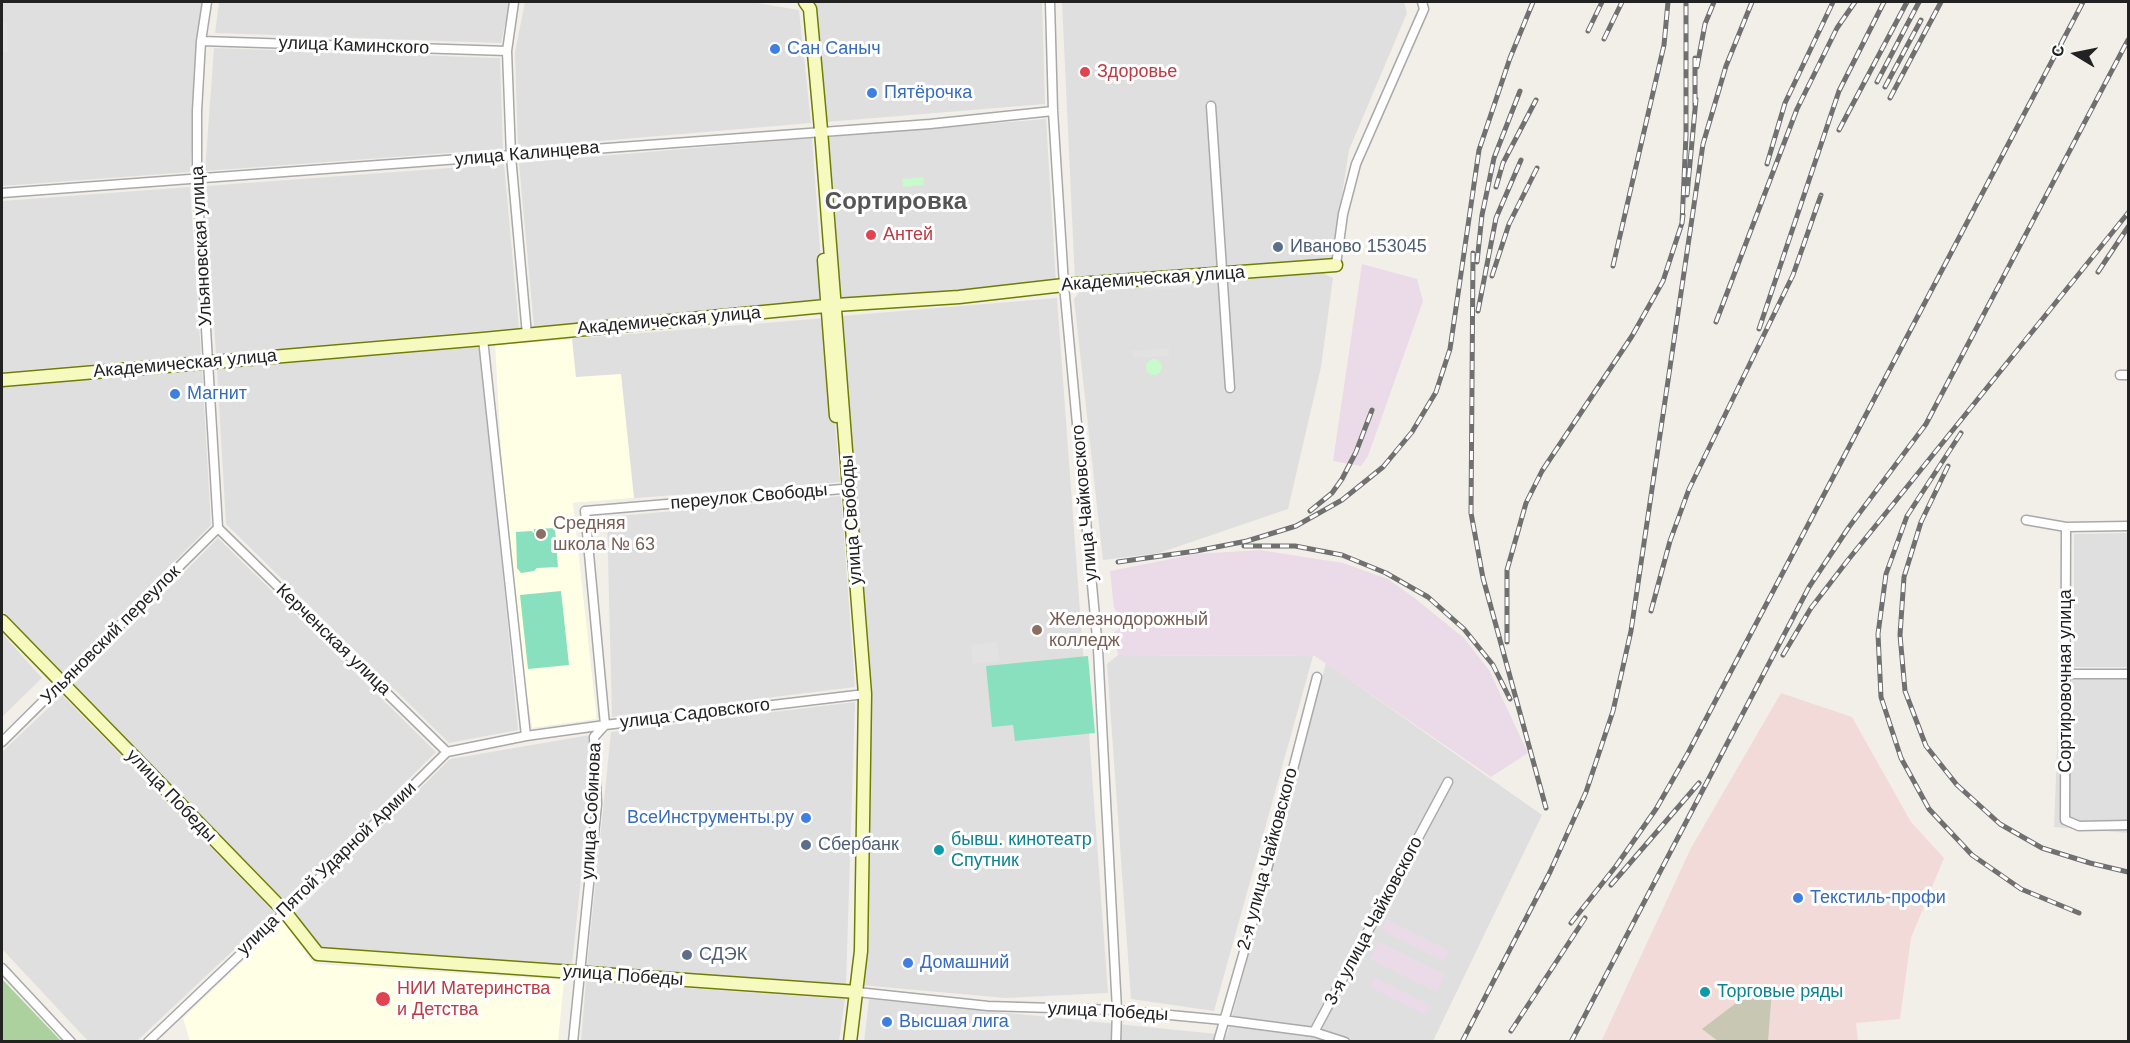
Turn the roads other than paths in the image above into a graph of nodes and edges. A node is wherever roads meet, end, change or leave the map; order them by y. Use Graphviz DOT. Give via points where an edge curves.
graph roads {
  1 [pos="207,2"];
  2 [pos="514,2"];
  3 [pos="804,2"];
  4 [pos="1050,2"];
  5 [pos="1422,2"];
  6 [pos="201,41"];
  7 [pos="507,51"];
  8 [pos="1211,106"];
  9 [pos="1053,111"];
  10 [pos="818,130"];
  11 [pos="511,156"];
  12 [pos="197,179"];
  13 [pos="2,193"];
  14 [pos="1336,265"];
  15 [pos="1221,274"];
  16 [pos="1064,285"];
  17 [pos="832,306"];
  18 [pos="527,335"];
  19 [pos="483,339"];
  20 [pos="209,362"];
  21 [pos="2,380"];
  22 [pos="1230,388"];
  23 [pos="842,489"];
  24 [pos="585,511"];
  25 [pos="2026,520"];
  26 [pos="2066,526"];
  27 [pos="2128,526"];
  28 [pos="218,528"];
  29 [pos="2,621"];
  30 [pos="2067,674"];
  31 [pos="2128,674"];
  32 [pos="1317,677"];
  33 [pos="62,685"];
  34 [pos="861,694"];
  35 [pos="605,725"];
  36 [pos="526,736"];
  37 [pos="2,742"];
  38 [pos="447,752"];
  39 [pos="1448,782"];
  40 [pos="2128,825"];
  41 [pos="285,912"];
  42 [pos="2,968"];
  43 [pos="579,973"];
  44 [pos="853,992"];
  45 [pos="1117,1010"];
  46 [pos="1223,1020"];
  47 [pos="1314,1032"];
  48 [pos="71,1041"];
  49 [pos="148,1041"];
  50 [pos="573,1041"];
  51 [pos="842,1041"];
  52 [pos="850,1041"];
  53 [pos="1116,1041"];
  54 [pos="1218,1041"];
  55 [pos="1345,1041"];
  1 -- 6 [label="street, Ульяновская улица"];
  2 -- 7 [label="street"];
  3 -- 10 [label="street, улица Свободы"];
  4 -- 9 [label="street, улица Чайковского"];
  5 -- 14 [label="street" via="1424,9 1356,164 1343,214"];
  6 -- 7 [label="street, улица Каминского"];
  6 -- 12 [label="street, Ульяновская улица"];
  7 -- 11 [label="street"];
  8 -- 15 [label="street"];
  9 -- 10 [label="street, улица Калинцева" via="930,124"];
  9 -- 16 [label="street, улица Чайковского"];
  10 -- 11 [label="street, улица Калинцева"];
  10 -- 17 [label="street, улица Свободы"];
  11 -- 12 [label="street, улица Калинцева"];
  11 -- 18 [label="street"];
  12 -- 13 [label="street, улица Калинцева"];
  12 -- 20 [label="street, Ульяновская улица"];
  14 -- 15 [label="street, Академическая улица"];
  15 -- 16 [label="street, Академическая улица"];
  15 -- 22 [label="street"];
  16 -- 17 [label="street, Академическая улица"];
  16 -- 45 [label="street, улица Чайковского" via="1098,649"];
  17 -- 18 [label="street, Академическая улица"];
  17 -- 23 [label="street, улица Свободы"];
  17 -- 34 [label="street, улица Свободы"];
  18 -- 19 [label="street, Академическая улица"];
  19 -- 20 [label="street, Академическая улица"];
  19 -- 36 [label="street"];
  20 -- 21 [label="street, Академическая улица"];
  20 -- 28 [label="street, Ульяновская улица"];
  23 -- 24 [label="street, переулок Свободы"];
  23 -- 34 [label="street, улица Свободы"];
  24 -- 35 [label="street, улица Собинова"];
  25 -- 26 [label="street"];
  26 -- 27 [label="street"];
  26 -- 30 [label="street, Сортировочная улица"];
  28 -- 33 [label="street, Ульяновский переулок"];
  28 -- 38 [label="street, Керченская улица"];
  29 -- 33 [label="street, улица Победы"];
  30 -- 31 [label="street"];
  30 -- 40 [label="street, Сортировочная улица" via="2065,820 2079,826"];
  32 -- 46 [label="street, 2-я улица Чайковского"];
  33 -- 37 [label="street, Ульяновский переулок"];
  33 -- 41 [label="street, улица Победы"];
  34 -- 35 [label="street, улица Садовского"];
  34 -- 44 [label="street, улица Свободы" via="861,951"];
  35 -- 36 [label="street, улица Садовского"];
  35 -- 43 [label="street, улица Собинова" via="594,737 597,804"];
  36 -- 38 [label="street"];
  38 -- 41 [label="street, улица Пятой Ударной Армии"];
  39 -- 47 [label="street, 3-я улица Чайковского"];
  41 -- 43 [label="street, улица Победы" via="318,954"];
  41 -- 49 [label="street, улица Пятой Ударной Армии"];
  42 -- 48 [label="street"];
  43 -- 44 [label="street, улица Победы"];
  43 -- 50 [label="street, улица Собинова"];
  44 -- 45 [label="street, улица Победы" via="988,1006"];
  44 -- 51 [label="street, улица Свободы"];
  44 -- 52 [label="street, улица Свободы"];
  45 -- 46 [label="street, улица Победы"];
  45 -- 53 [label="street, улица Чайковского"];
  46 -- 47 [label="street, улица Победы"];
  46 -- 54 [label="street, 2-я улица Чайковского"];
  47 -- 55 [label="street"];
}
